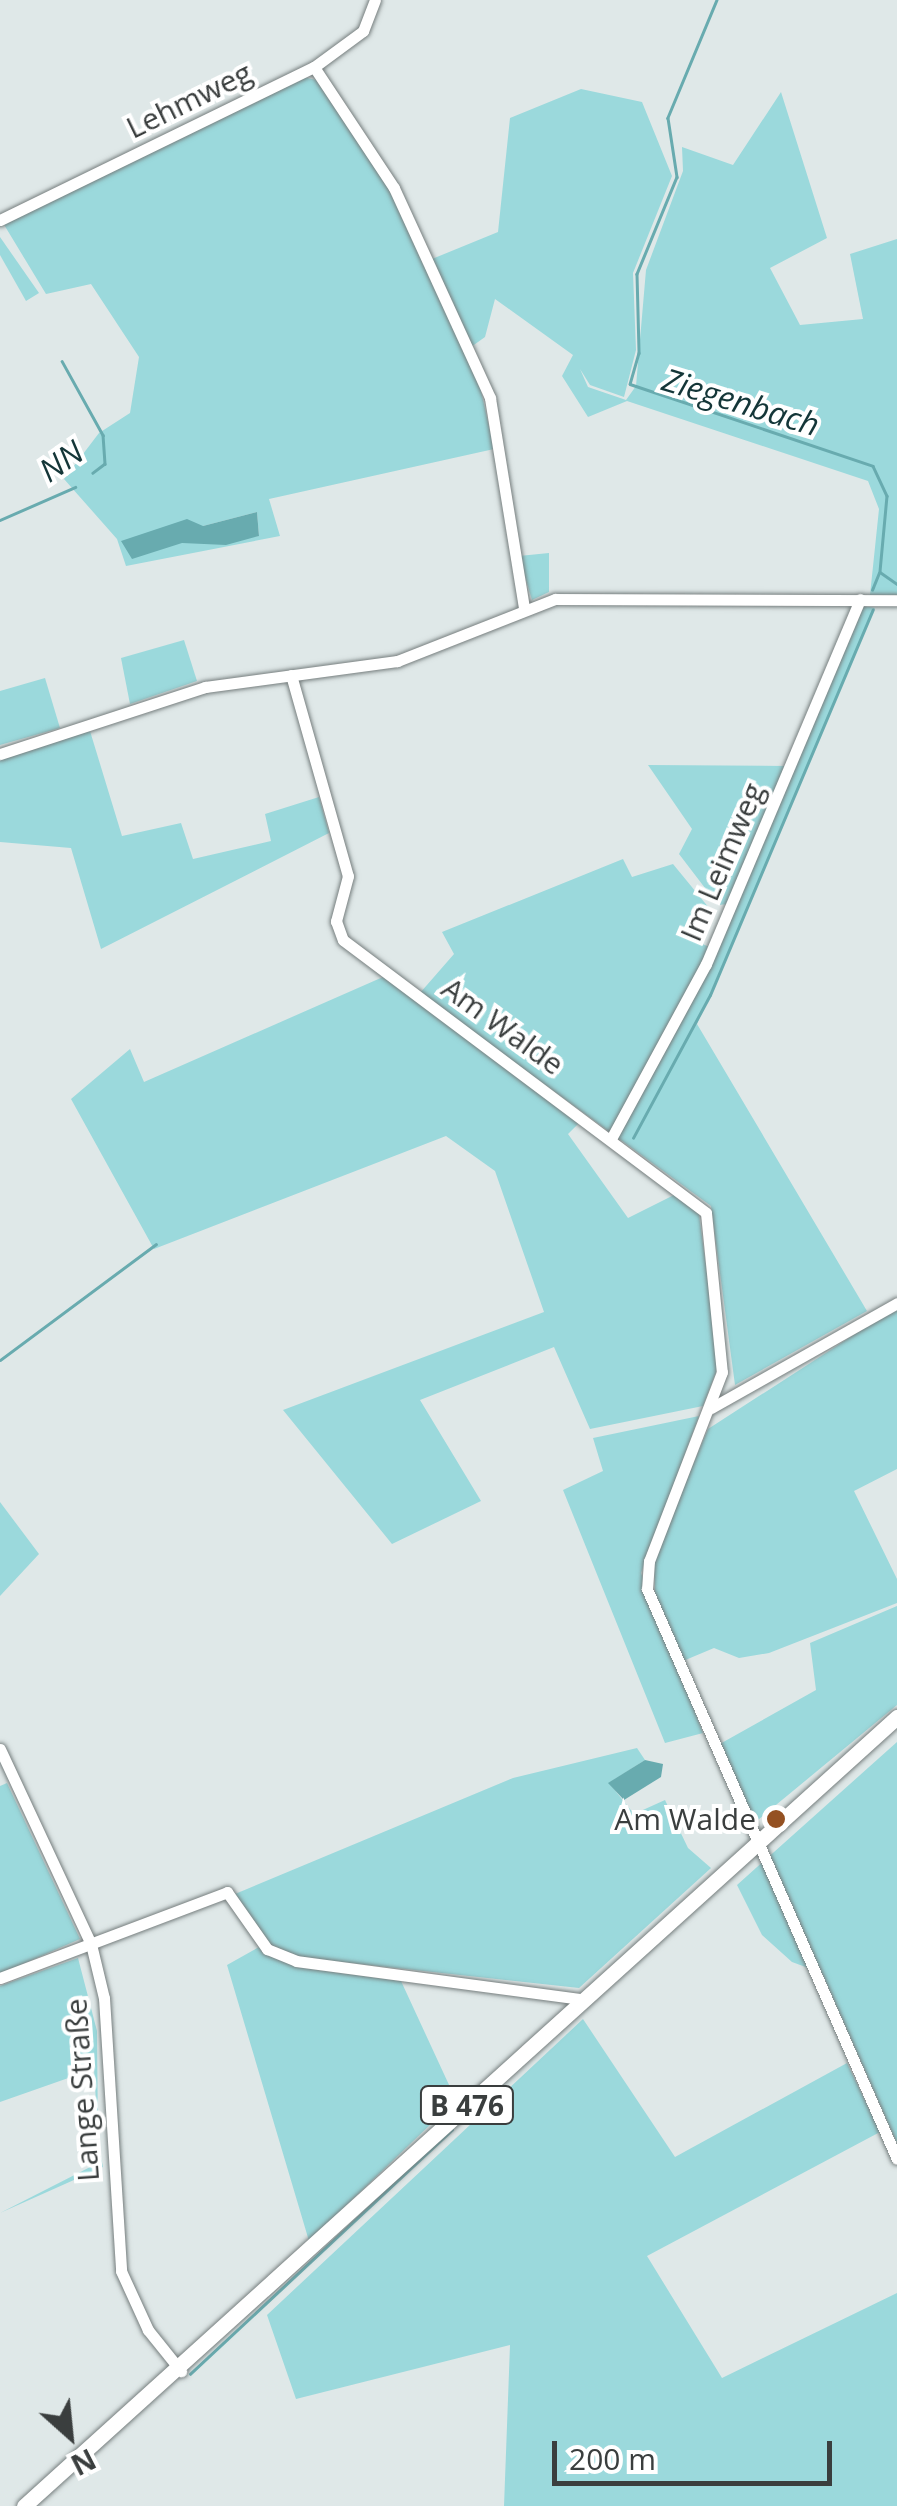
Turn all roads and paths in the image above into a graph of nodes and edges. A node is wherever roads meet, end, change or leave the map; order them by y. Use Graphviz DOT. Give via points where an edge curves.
graph roads {
  1 [pos="375,0"];
  2 [pos="314,67"];
  3 [pos="0,220"];
  4 [pos="860,599"];
  5 [pos="897,600"];
  6 [pos="524,609"];
  7 [pos="292,675"];
  8 [pos="0,754"];
  9 [pos="612,1136"];
  10 [pos="897,1303"];
  11 [pos="712,1408"];
  12 [pos="897,1717"];
  13 [pos="0,1749"];
  14 [pos="752,1839"];
  15 [pos="91,1944"];
  16 [pos="0,1978"];
  17 [pos="581,1999"];
  18 [pos="897,2159"];
  19 [pos="182,2371"];
  20 [pos="24,2506"];
  1 -- 2 [label="street, Lehmweg" via="363,31"];
  2 -- 3 [label="street, Lehmweg"];
  2 -- 6 [label="street" via="394,188 490,398"];
  4 -- 5 [label="street"];
  4 -- 6 [label="street" via="583,596"];
  4 -- 9 [label="street, Im Leimweg" via="706,964"];
  6 -- 7 [label="street" via="396,661"];
  7 -- 8 [label="street" via="205,687"];
  7 -- 9 [label="street, Am Walde" via="348,876 336,921 343,940"];
  9 -- 11 [label="street, Am Walde" via="706,1213 722,1372"];
  10 -- 11 [label="street"];
  11 -- 14 [label="street, Am Walde" via="649,1561 647,1589"];
  12 -- 14 [label="main road, B 476"];
  13 -- 15 [label="street, Lange Straße"];
  14 -- 17 [label="main road, B 476"];
  14 -- 18 [label="street, Am Walde"];
  15 -- 16 [label="street"];
  15 -- 17 [label="street" via="227,1892 267,1949 296,1962"];
  15 -- 19 [label="street, Lange Straße" via="104,1998 121,2272 143,2322"];
  17 -- 19 [label="main road, B 476"];
  19 -- 20 [label="main road, B 476"];
}
